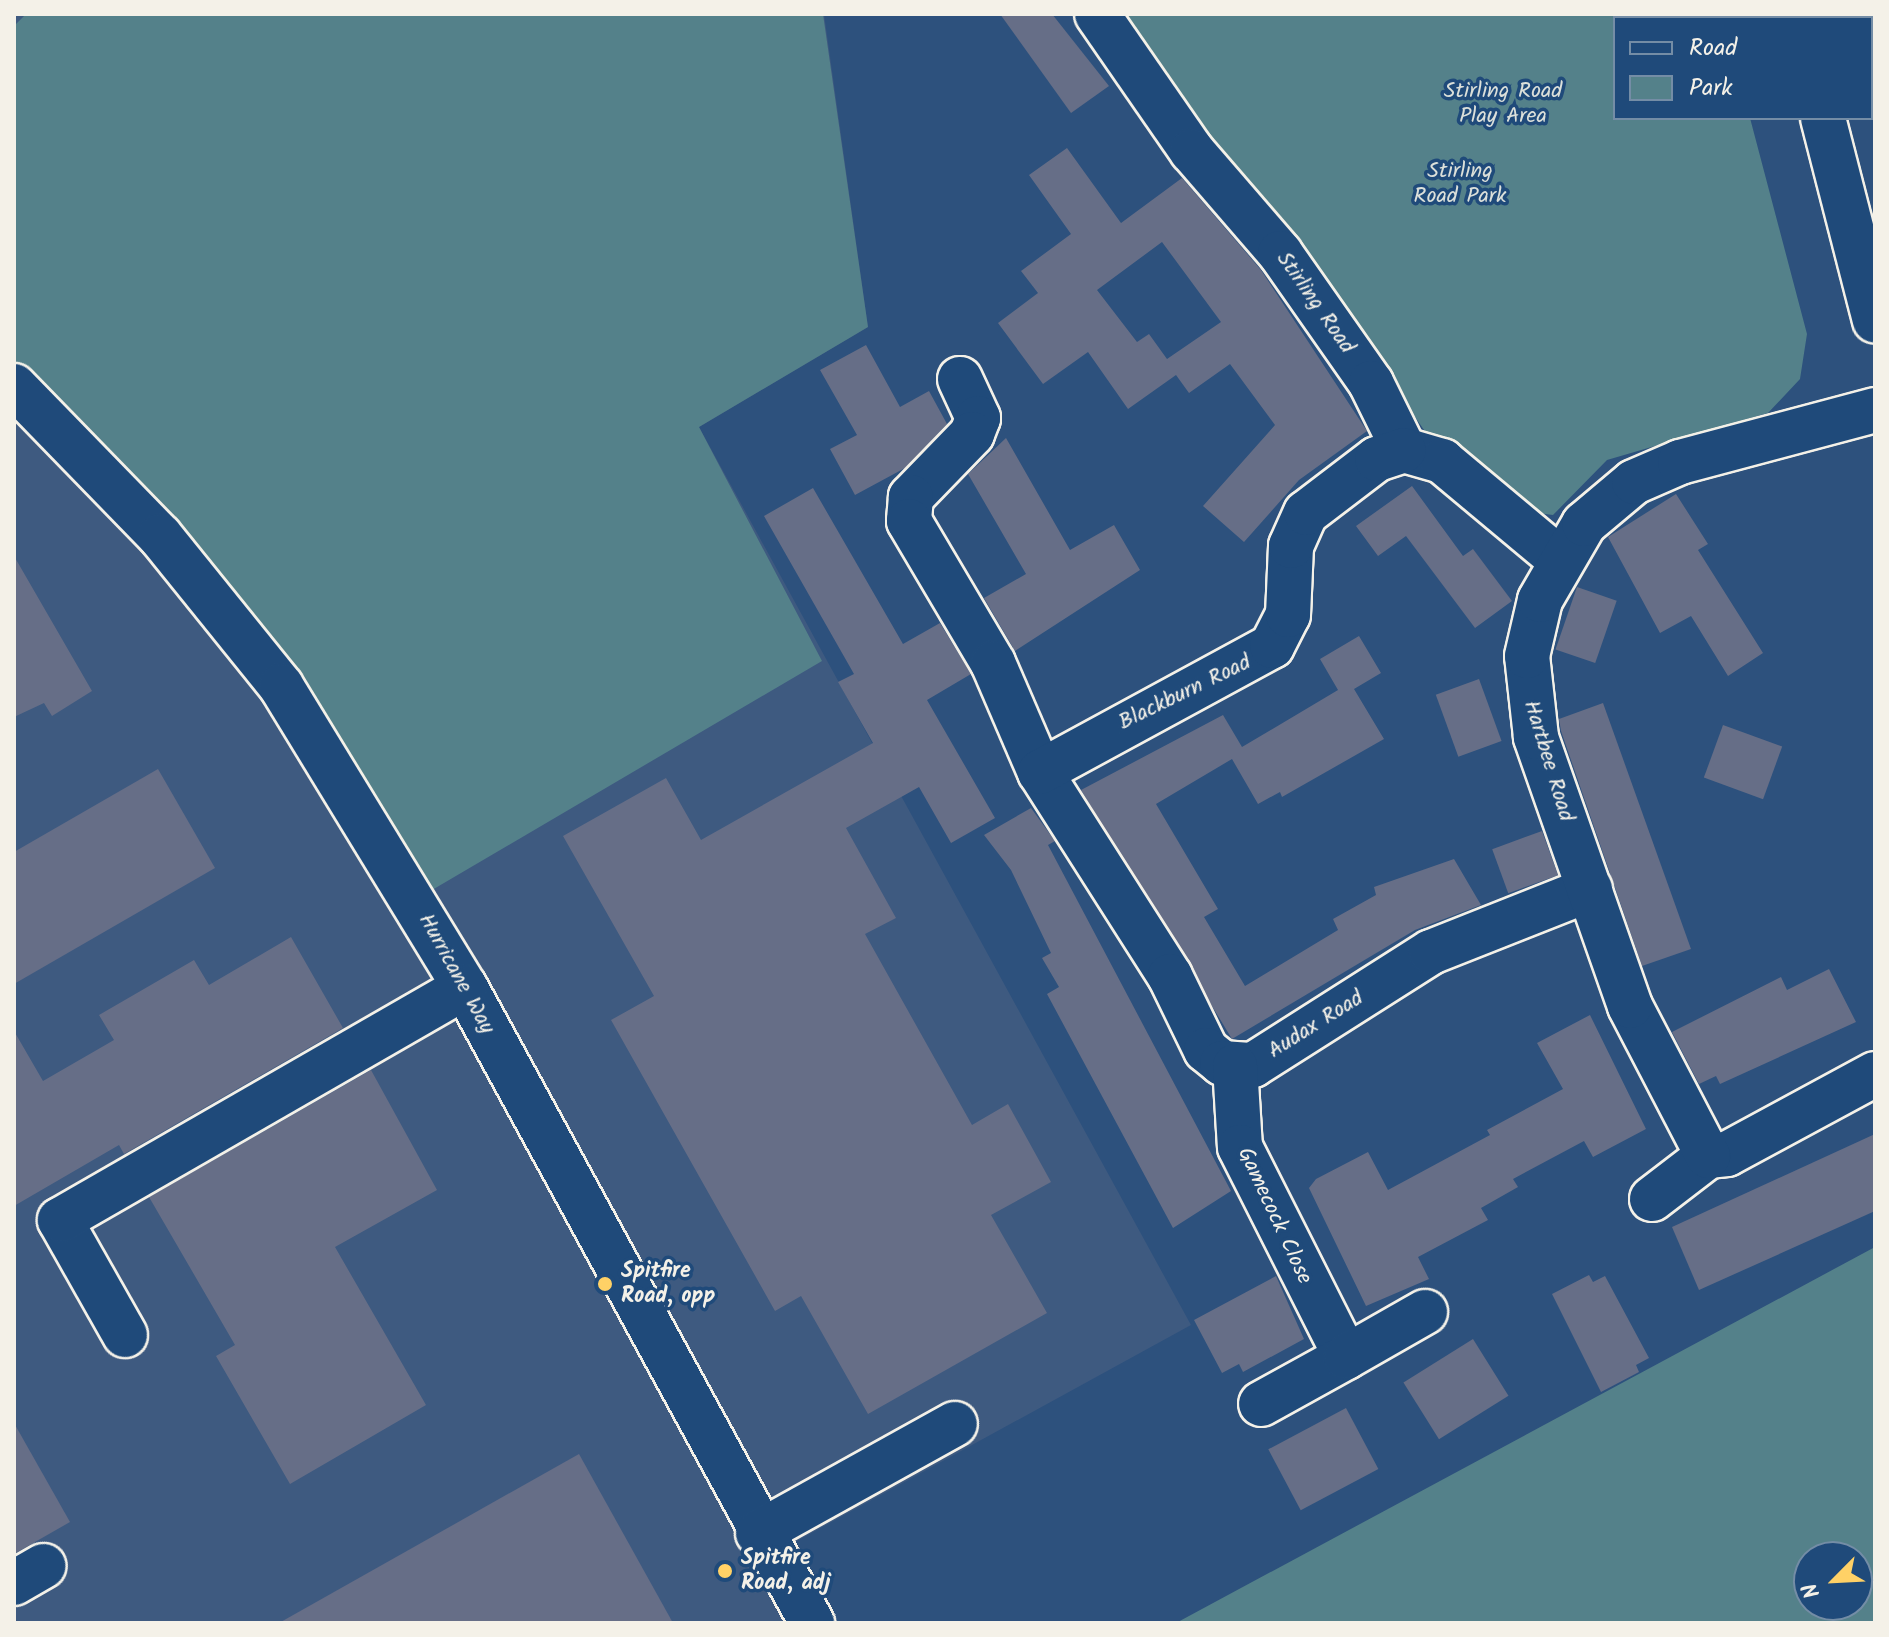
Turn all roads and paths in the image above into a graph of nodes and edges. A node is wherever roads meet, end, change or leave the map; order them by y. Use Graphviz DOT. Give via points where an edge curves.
graph roads {
  1 [pos="1097,14"];
  2 [pos="1824,120"];
  3 [pos="1875,320"];
  4 [pos="960,379"];
  5 [pos="14,386"];
  6 [pos="1875,410"];
  7 [pos="1404,450"];
  8 [pos="1558,558"];
  9 [pos="1040,772"];
  10 [pos="1590,889"];
  11 [pos="465,987"];
  12 [pos="1235,1066"];
  13 [pos="1875,1074"];
  14 [pos="1708,1156"];
  15 [pos="1652,1199"];
  16 [pos="1425,1312"];
  17 [pos="125,1335"];
  18 [pos="1346,1357"];
  19 [pos="1261,1404"];
  20 [pos="955,1424"];
  21 [pos="758,1533"];
  22 [pos="812,1623"];
  1 -- 7 [label="street, Stirling Road" via="1192,151 1289,266 1377,393"];
  2 -- 3 [label="street"];
  4 -- 9 [label="street" via="978,418 972,434 905,509 967,620"];
  5 -- 11 [label="street, Hurricane Way" via="160,536 281,686"];
  6 -- 8 [label="street, Hartbee Road" via="1680,462 1634,482 1584,524"];
  7 -- 8 [label="street" via="1442,461"];
  7 -- 9 [label="street, Blackburn Road" via="1377,459 1306,513 1291,546 1288,615 1272,646"];
  8 -- 10 [label="street, Hartbee Road" via="1527,656 1527,697"];
  9 -- 12 [label="street" via="1170,976 1206,1050"];
  10 -- 12 [label="street, Audax Road" via="1462,936 1253,1065"];
  10 -- 14 [label="street, Hartbee Road" via="1630,1006"];
  11 -- 17 [label="street" via="60,1220"];
  11 -- 21 [label="street, Hurricane Way"];
  12 -- 18 [label="street, Gamecock Close" via="1240,1147"];
  13 -- 14 [label="street" via="1727,1154"];
  14 -- 15 [label="street"];
  16 -- 18 [label="street"];
  18 -- 19 [label="street"];
  20 -- 21 [label="street"];
  21 -- 22 [label="street, Hurricane Way"];
}
